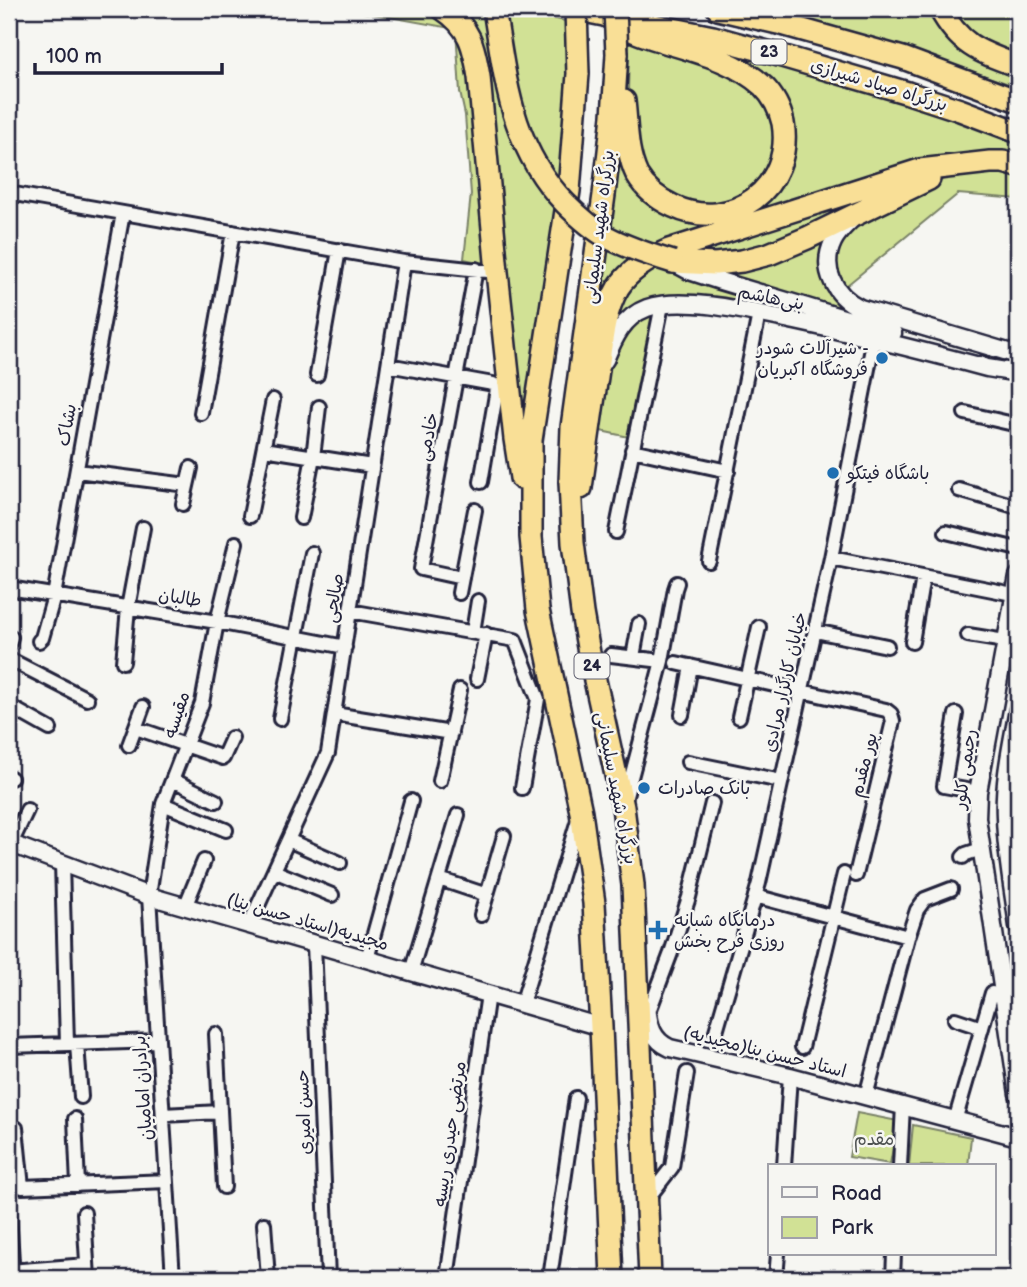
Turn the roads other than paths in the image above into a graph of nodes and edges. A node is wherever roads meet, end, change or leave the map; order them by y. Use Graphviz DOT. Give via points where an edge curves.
graph roads {
  1 [pos="443,9"];
  2 [pos="494,9"];
  3 [pos="575,9"];
  4 [pos="718,9"];
  5 [pos="940,9"];
  6 [pos="611,13"];
  7 [pos="617,54"];
  8 [pos="1018,66"];
  9 [pos="1018,101"];
  10 [pos="1018,132"];
  11 [pos="957,166"];
  12 [pos="1018,166"];
  13 [pos="9,193"];
  14 [pos="123,212"];
  15 [pos="855,215"];
  16 [pos="233,232"];
  17 [pos="339,250"];
  18 [pos="404,261"];
  19 [pos="673,262"];
  20 [pos="486,270"];
  21 [pos="662,305"];
  22 [pos="759,314"];
  23 [pos="874,338"];
  24 [pos="1017,354"];
  25 [pos="388,365"];
  26 [pos="988,368"];
  27 [pos="1018,373"];
  28 [pos="317,375"];
  29 [pos="457,378"];
  30 [pos="594,392"];
  31 [pos="273,400"];
  32 [pos="319,408"];
  33 [pos="965,413"];
  34 [pos="201,414"];
  35 [pos="1018,425"];
  36 [pos="264,449"];
  37 [pos="632,450"];
  38 [pos="313,457"];
  39 [pos="372,466"];
  40 [pos="191,468"];
  41 [pos="77,471"];
  42 [pos="728,471"];
  43 [pos="481,482"];
  44 [pos="187,485"];
  45 [pos="959,490"];
  46 [pos="183,504"];
  47 [pos="1018,507"];
  48 [pos="475,510"];
  49 [pos="250,516"];
  50 [pos="301,518"];
  51 [pos="143,528"];
  52 [pos="616,532"];
  53 [pos="946,532"];
  54 [pos="531,537"];
  55 [pos="236,542"];
  56 [pos="573,542"];
  57 [pos="1018,549"];
  58 [pos="313,553"];
  59 [pos="831,558"];
  60 [pos="709,561"];
  61 [pos="1018,576"];
  62 [pos="462,578"];
  63 [pos="923,578"];
  64 [pos="677,583"];
  65 [pos="9,588"];
  66 [pos="459,593"];
  67 [pos="1017,595"];
  68 [pos="54,596"];
  69 [pos="478,601"];
  70 [pos="128,608"];
  71 [pos="350,611"];
  72 [pos="217,622"];
  73 [pos="639,624"];
  74 [pos="759,627"];
  75 [pos="815,631"];
  76 [pos="480,633"];
  77 [pos="968,635"];
  78 [pos="295,638"];
  79 [pos="39,641"];
  80 [pos="912,642"];
  81 [pos="1005,642"];
  82 [pos="887,646"];
  83 [pos="345,647"];
  84 [pos="611,655"];
  85 [pos="633,657"];
  86 [pos="9,659"];
  87 [pos="662,661"];
  88 [pos="123,662"];
  89 [pos="677,663"];
  90 [pos="691,666"];
  91 [pos="477,678"];
  92 [pos="748,679"];
  93 [pos="460,690"];
  94 [pos="801,691"];
  95 [pos="87,699"];
  96 [pos="9,706"];
  97 [pos="143,707"];
  98 [pos="1018,709"];
  99 [pos="334,714"];
  100 [pos="956,714"];
  101 [pos="682,715"];
  102 [pos="739,717"];
  103 [pos="280,719"];
  104 [pos="136,727"];
  105 [pos="50,729"];
  106 [pos="451,733"];
  107 [pos="232,738"];
  108 [pos="129,745"];
  109 [pos="186,746"];
  110 [pos="688,762"];
  111 [pos="173,780"];
  112 [pos="440,781"];
  113 [pos="781,781"];
  114 [pos="522,788"];
  115 [pos="978,792"];
  116 [pos="411,801"];
  117 [pos="216,802"];
  118 [pos="712,803"];
  119 [pos="163,804"];
  120 [pos="623,807"];
  121 [pos="27,810"];
  122 [pos="581,813"];
  123 [pos="458,815"];
  124 [pos="226,830"];
  125 [pos="504,836"];
  126 [pos="288,840"];
  127 [pos="1007,843"];
  128 [pos="10,844"];
  129 [pos="981,849"];
  130 [pos="963,858"];
  131 [pos="204,861"];
  132 [pos="62,863"];
  133 [pos="340,863"];
  134 [pos="274,871"];
  135 [pos="439,879"];
  136 [pos="633,885"];
  137 [pos="951,889"];
  138 [pos="332,895"];
  139 [pos="487,895"];
  140 [pos="149,896"];
  141 [pos="755,896"];
  142 [pos="185,907"];
  143 [pos="481,915"];
  144 [pos="833,917"];
  145 [pos="249,925"];
  146 [pos="1018,926"];
  147 [pos="908,937"];
  148 [pos="314,944"];
  149 [pos="367,959"];
  150 [pos="411,972"];
  151 [pos="992,993"];
  152 [pos="488,994"];
  153 [pos="522,1004"];
  154 [pos="648,1014"];
  155 [pos="955,1020"];
  156 [pos="601,1027"];
  157 [pos="982,1028"];
  158 [pos="716,1031"];
  159 [pos="216,1034"];
  160 [pos="158,1041"];
  161 [pos="72,1044"];
  162 [pos="9,1046"];
  163 [pos="802,1046"];
  164 [pos="687,1073"];
  165 [pos="790,1076"];
  166 [pos="1018,1094"];
  167 [pos="866,1096"];
  168 [pos="81,1097"];
  169 [pos="576,1098"];
  170 [pos="903,1105"];
  171 [pos="220,1112"];
  172 [pos="163,1115"];
  173 [pos="75,1119"];
  174 [pos="955,1121"];
  175 [pos="16,1128"];
  176 [pos="1018,1137"];
  177 [pos="784,1164"];
  178 [pos="900,1164"];
  179 [pos="167,1181"];
  180 [pos="78,1185"];
  181 [pos="224,1187"];
  182 [pos="648,1198"];
  183 [pos="9,1213"];
  184 [pos="84,1213"];
  185 [pos="264,1224"];
  186 [pos="778,1256"];
  187 [pos="894,1256"];
  188 [pos="87,1272"];
  189 [pos="11,1273"];
  190 [pos="173,1278"];
  191 [pos="268,1278"];
  192 [pos="328,1278"];
  193 [pos="447,1278"];
  194 [pos="550,1278"];
  195 [pos="612,1278"];
  196 [pos="650,1278"];
  197 [pos="776,1278"];
  198 [pos="893,1278"];
  1 -- 20 [label="highway" via="464,26 480,77"];
  2 -- 19 [label="highway, bridge" via="513,113 542,174 575,213 606,236"];
  3 -- 6 [label="highway, بزرگراه صیاد شیرازی / 23"];
  3 -- 54 [label="highway, 24, bridge" via="578,74 569,191 531,440"];
  4 -- 9 [label="highway, بزرگراه صیاد شیرازی / 23" via="903,58"];
  5 -- 8 [label="highway" via="973,48"];
  6 -- 7 [label="highway, بزرگراه شهید سلیمانی / 24, bridge"];
  6 -- 7 [label="highway" via="634,31 725,62 771,95 782,119 784,145 776,173 759,195 727,212 704,215 681,210 650,192 631,155"];
  6 -- 10 [label="highway, بزرگراه صیاد شیرازی / 23" via="775,54 908,93"];
  7 -- 56 [label="highway, بزرگراه شهید سلیمانی / 24" via="604,195 572,427"];
  11 -- 12 [label="highway" via="990,162"];
  11 -- 15 [label="highway"];
  11 -- 30 [label="highway" via="908,173 652,257 625,279 614,295"];
  13 -- 14 [label="street"];
  14 -- 16 [label="street"];
  14 -- 41 [label="street, بشاک"];
  15 -- 19 [label="highway" via="798,243 742,261"];
  15 -- 24 [label="main road" via="829,252 830,275 845,300"];
  16 -- 17 [label="street"];
  16 -- 34 [label="street"];
  17 -- 18 [label="street"];
  17 -- 28 [label="street"];
  18 -- 20 [label="street"];
  18 -- 25 [label="street, صالحی"];
  19 -- 26 [label="main road" via="720,281 923,341"];
  20 -- 29 [label="street, خادمی"];
  20 -- 54 [label="highway"];
  21 -- 22 [label="main road, بنی‌هاشم" via="692,303"];
  21 -- 30 [label="main road, بنی‌هاشم" via="647,308 622,326"];
  21 -- 37 [label="street"];
  22 -- 23 [label="main road, بنی‌هاشم"];
  22 -- 42 [label="street"];
  23 -- 26 [label="main road, بنی‌هاشم"];
  23 -- 59 [label="street, خیابان کارگزار مرادی"];
  25 -- 29 [label="street"];
  25 -- 39 [label="street, صالحی"];
  26 -- 27 [label="main road"];
  29 -- 43 [label="street" via="493,384 497,389"];
  29 -- 62 [label="street, خادمی" via="421,569"];
  30 -- 56 [label="highway"];
  31 -- 36 [label="street"];
  32 -- 38 [label="street"];
  33 -- 35 [label="street"];
  36 -- 38 [label="street"];
  36 -- 49 [label="street"];
  37 -- 42 [label="street"];
  37 -- 52 [label="street"];
  38 -- 39 [label="street"];
  38 -- 50 [label="street"];
  39 -- 71 [label="street, صالحی"];
  40 -- 44 [label="street"];
  41 -- 44 [label="street"];
  41 -- 68 [label="street, بشاک"];
  42 -- 60 [label="street"];
  44 -- 46 [label="street"];
  45 -- 47 [label="street"];
  48 -- 62 [label="street"];
  51 -- 70 [label="street"];
  53 -- 57 [label="street"];
  54 -- 122 [label="highway, 24" via="538,611"];
  55 -- 72 [label="street, مقیسه"];
  56 -- 120 [label="highway, بزرگراه شهید سلیمانی / 24" via="589,653"];
  58 -- 78 [label="street"];
  59 -- 63 [label="street"];
  59 -- 75 [label="street, خیابان کارگزار مرادی"];
  61 -- 67 [label="main road, رحیمی کلور"];
  62 -- 66 [label="street"];
  63 -- 67 [label="street"];
  63 -- 80 [label="street"];
  64 -- 87 [label="street"];
  65 -- 68 [label="street, طالبان"];
  67 -- 81 [label="main road, رحیمی کلور"];
  68 -- 70 [label="street, طالبان"];
  68 -- 79 [label="street, بشاک"];
  69 -- 76 [label="street"];
  70 -- 72 [label="street, طالبان"];
  70 -- 88 [label="street"];
  71 -- 76 [label="street"];
  71 -- 83 [label="street, صالحی"];
  72 -- 78 [label="street, طالبان"];
  72 -- 109 [label="street, مقیسه" via="202,703"];
  73 -- 85 [label="street"];
  74 -- 92 [label="street"];
  75 -- 82 [label="street"];
  75 -- 94 [label="street, خیابان کارگزار مرادی"];
  76 -- 91 [label="street"];
  76 -- 114 [label="street" via="515,640 538,699"];
  77 -- 81 [label="street"];
  78 -- 83 [label="street, طالبان"];
  78 -- 103 [label="street"];
  81 -- 115 [label="main road, رحیمی کلور"];
  83 -- 99 [label="street, صالحی"];
  84 -- 85 [label="street"];
  85 -- 87 [label="street"];
  86 -- 95 [label="street"];
  87 -- 120 [label="street"];
  89 -- 90 [label="street"];
  90 -- 92 [label="street"];
  90 -- 101 [label="street"];
  92 -- 94 [label="street"];
  92 -- 102 [label="street"];
  93 -- 106 [label="street"];
  94 -- 113 [label="street, خیابان کارگزار مرادی"];
  94 -- 144 [label="street, پور مقدم" via="886,710 893,721 850,875"];
  96 -- 105 [label="street"];
  97 -- 104 [label="street"];
  98 -- 127 [label="main road" via="1004,815"];
  99 -- 106 [label="street"];
  99 -- 126 [label="street, صالحی" via="328,752"];
  100 -- 115 [label="street" via="944,786"];
  104 -- 108 [label="street"];
  104 -- 109 [label="street"];
  106 -- 112 [label="street"];
  107 -- 109 [label="street" via="223,758"];
  109 -- 111 [label="street, مقیسه"];
  110 -- 113 [label="street"];
  111 -- 117 [label="street"];
  111 -- 119 [label="street, مقیسه"];
  113 -- 141 [label="street, خیابان کارگزار مرادی"];
  115 -- 129 [label="main road, رحیمی کلور"];
  116 -- 149 [label="street"];
  118 -- 154 [label="street" via="689,897"];
  119 -- 124 [label="street"];
  119 -- 140 [label="street, مقیسه"];
  120 -- 136 [label="highway, بزرگراه شهید سلیمانی / 24"];
  121 -- 128 [label="street"];
  122 -- 153 [label="street"];
  122 -- 156 [label="highway, 24" via="594,902"];
  123 -- 135 [label="street"];
  125 -- 139 [label="street"];
  126 -- 133 [label="street"];
  126 -- 134 [label="street, صالحی"];
  127 -- 129 [label="main road"];
  127 -- 146 [label="main road"];
  128 -- 132 [label="main road, مجیدیه(استاد حسن بنا)"];
  129 -- 130 [label="street"];
  129 -- 166 [label="main road, رحیمی کلور"];
  131 -- 142 [label="street"];
  132 -- 140 [label="main road, مجیدیه(استاد حسن بنا)"];
  132 -- 161 [label="street"];
  134 -- 138 [label="street"];
  134 -- 145 [label="street, صالحی"];
  135 -- 139 [label="street"];
  135 -- 150 [label="street"];
  136 -- 154 [label="main road, استاد حسن بنا(مجیدیه)"];
  136 -- 182 [label="highway, بزرگراه شهید سلیمانی / 24"];
  137 -- 147 [label="street" via="925,899"];
  139 -- 143 [label="street"];
  140 -- 142 [label="main road, مجیدیه(استاد حسن بنا)"];
  140 -- 160 [label="street, برادران امامیان"];
  141 -- 144 [label="street"];
  141 -- 158 [label="street, خیابان کارگزار مرادی"];
  142 -- 145 [label="main road, مجیدیه(استاد حسن بنا)"];
  144 -- 147 [label="street"];
  144 -- 163 [label="street"];
  145 -- 148 [label="main road, مجیدیه(استاد حسن بنا)"];
  147 -- 167 [label="street"];
  148 -- 149 [label="main road, مجیدیه(استاد حسن بنا)"];
  148 -- 192 [label="street, حسن امیری"];
  149 -- 150 [label="main road, مجیدیه(استاد حسن بنا)"];
  150 -- 152 [label="main road, مجیدیه(استاد حسن بنا)"];
  151 -- 157 [label="street"];
  152 -- 153 [label="main road, مجیدیه(استاد حسن بنا)"];
  152 -- 193 [label="street, مرتضی حیدری ریسه"];
  153 -- 156 [label="main road, مجیدیه(استاد حسن بنا)"];
  154 -- 165 [label="main road, استاد حسن بنا(مجیدیه)" via="652,1032 663,1045"];
  155 -- 157 [label="street"];
  156 -- 195 [label="highway, 24"];
  157 -- 174 [label="street"];
  159 -- 171 [label="street"];
  160 -- 161 [label="street"];
  160 -- 172 [label="street, برادران امامیان"];
  161 -- 162 [label="street"];
  161 -- 168 [label="street"];
  164 -- 182 [label="street" via="672,1167"];
  165 -- 167 [label="main road, استاد حسن بنا(مجیدیه)"];
  165 -- 177 [label="street"];
  167 -- 170 [label="main road, استاد حسن بنا(مجیدیه)"];
  169 -- 194 [label="street"];
  170 -- 174 [label="main road, استاد حسن بنا(مجیدیه)"];
  170 -- 178 [label="street"];
  171 -- 172 [label="street"];
  171 -- 181 [label="street"];
  172 -- 179 [label="street, برادران امامیان"];
  173 -- 180 [label="street"];
  174 -- 176 [label="main road, استاد حسن بنا(مجیدیه)"];
  175 -- 180 [label="street" via="22,1187"];
  179 -- 180 [label="street"];
  179 -- 190 [label="street, برادران امامیان"];
  182 -- 196 [label="highway, بزرگراه شهید سلیمانی / 24"];
  183 -- 189 [label="street"];
  184 -- 188 [label="street"];
  185 -- 191 [label="street"];
  186 -- 197 [label="street"];
  187 -- 198 [label="street"];
  188 -- 189 [label="street"];
}
